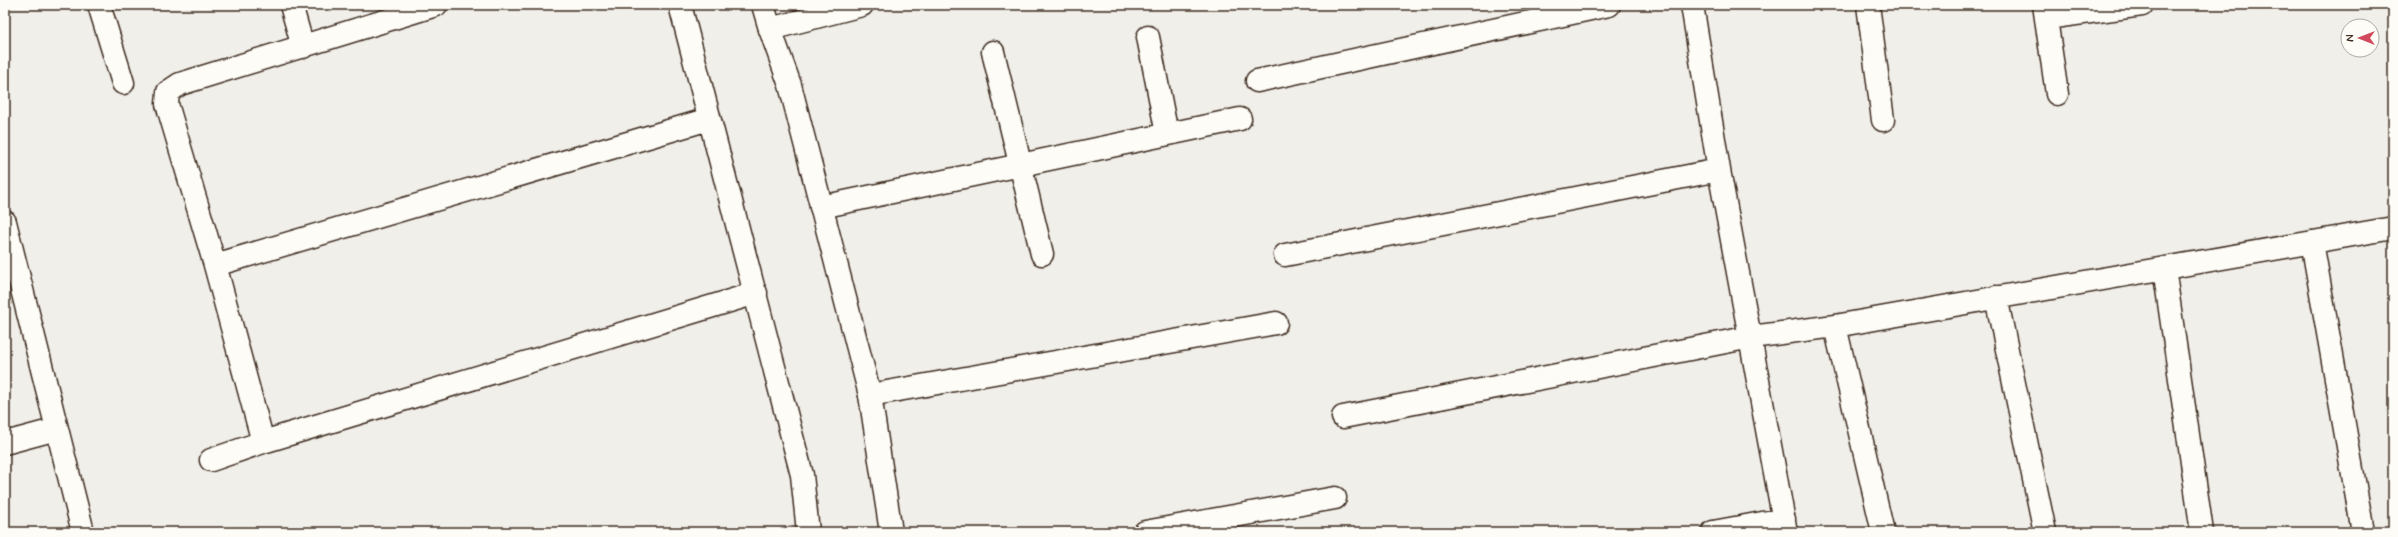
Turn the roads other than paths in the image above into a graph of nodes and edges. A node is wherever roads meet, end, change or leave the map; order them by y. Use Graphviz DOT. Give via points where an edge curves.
graph roads {
  1 [pos="99,5"];
  2 [pos="291,5"];
  3 [pos="436,5"];
  4 [pos="680,5"];
  5 [pos="764,5"];
  6 [pos="862,5"];
  7 [pos="1609,5"];
  8 [pos="1692,5"];
  9 [pos="1868,5"];
  10 [pos="2142,5"];
  11 [pos="2045,12"];
  12 [pos="770,29"];
  13 [pos="1148,37"];
  14 [pos="303,47"];
  15 [pos="993,52"];
  16 [pos="1258,81"];
  17 [pos="123,83"];
  18 [pos="2057,94"];
  19 [pos="709,119"];
  20 [pos="1240,119"];
  21 [pos="1884,120"];
  22 [pos="1167,134"];
  23 [pos="1020,164"];
  24 [pos="1719,170"];
  25 [pos="821,207"];
  26 [pos="5,222"];
  27 [pos="2393,228"];
  28 [pos="2312,242"];
  29 [pos="1042,254"];
  30 [pos="1284,255"];
  31 [pos="216,265"];
  32 [pos="2164,268"];
  33 [pos="756,293"];
  34 [pos="1996,297"];
  35 [pos="1276,322"];
  36 [pos="1835,326"];
  37 [pos="1751,337"];
  38 [pos="870,395"];
  39 [pos="1343,417"];
  40 [pos="57,429"];
  41 [pos="263,442"];
  42 [pos="5,443"];
  43 [pos="212,460"];
  44 [pos="1335,498"];
  45 [pos="1785,526"];
  46 [pos="83,532"];
  47 [pos="808,532"];
  48 [pos="891,532"];
  49 [pos="1145,532"];
  50 [pos="1713,532"];
  51 [pos="1883,532"];
  52 [pos="2045,532"];
  53 [pos="2202,532"];
  54 [pos="2363,532"];
  1 -- 17 [label="street"];
  2 -- 14 [label="street"];
  3 -- 14 [label="street"];
  4 -- 19 [label="street"];
  5 -- 12 [label="street"];
  6 -- 12 [label="street"];
  7 -- 16 [label="street"];
  8 -- 24 [label="street"];
  9 -- 21 [label="street"];
  10 -- 11 [label="street"];
  11 -- 18 [label="street"];
  12 -- 25 [label="street" via="790,85"];
  13 -- 22 [label="street"];
  14 -- 31 [label="street" via="180,84 168,92 167,104"];
  15 -- 23 [label="street"];
  19 -- 31 [label="street"];
  19 -- 33 [label="street"];
  20 -- 22 [label="street"];
  22 -- 23 [label="street"];
  23 -- 25 [label="street"];
  23 -- 29 [label="street"];
  24 -- 30 [label="street"];
  24 -- 37 [label="street"];
  25 -- 38 [label="street"];
  26 -- 40 [label="street"];
  27 -- 28 [label="street"];
  28 -- 32 [label="street"];
  28 -- 54 [label="street"];
  31 -- 41 [label="street"];
  32 -- 34 [label="street"];
  32 -- 53 [label="street"];
  33 -- 41 [label="street"];
  33 -- 47 [label="street" via="802,475"];
  34 -- 36 [label="street"];
  34 -- 52 [label="street"];
  35 -- 38 [label="street"];
  36 -- 37 [label="street"];
  36 -- 51 [label="street"];
  37 -- 39 [label="street"];
  37 -- 45 [label="street"];
  38 -- 48 [label="street"];
  40 -- 42 [label="street"];
  40 -- 46 [label="street"];
  41 -- 43 [label="street"];
  44 -- 49 [label="street"];
  45 -- 50 [label="street"];
}
